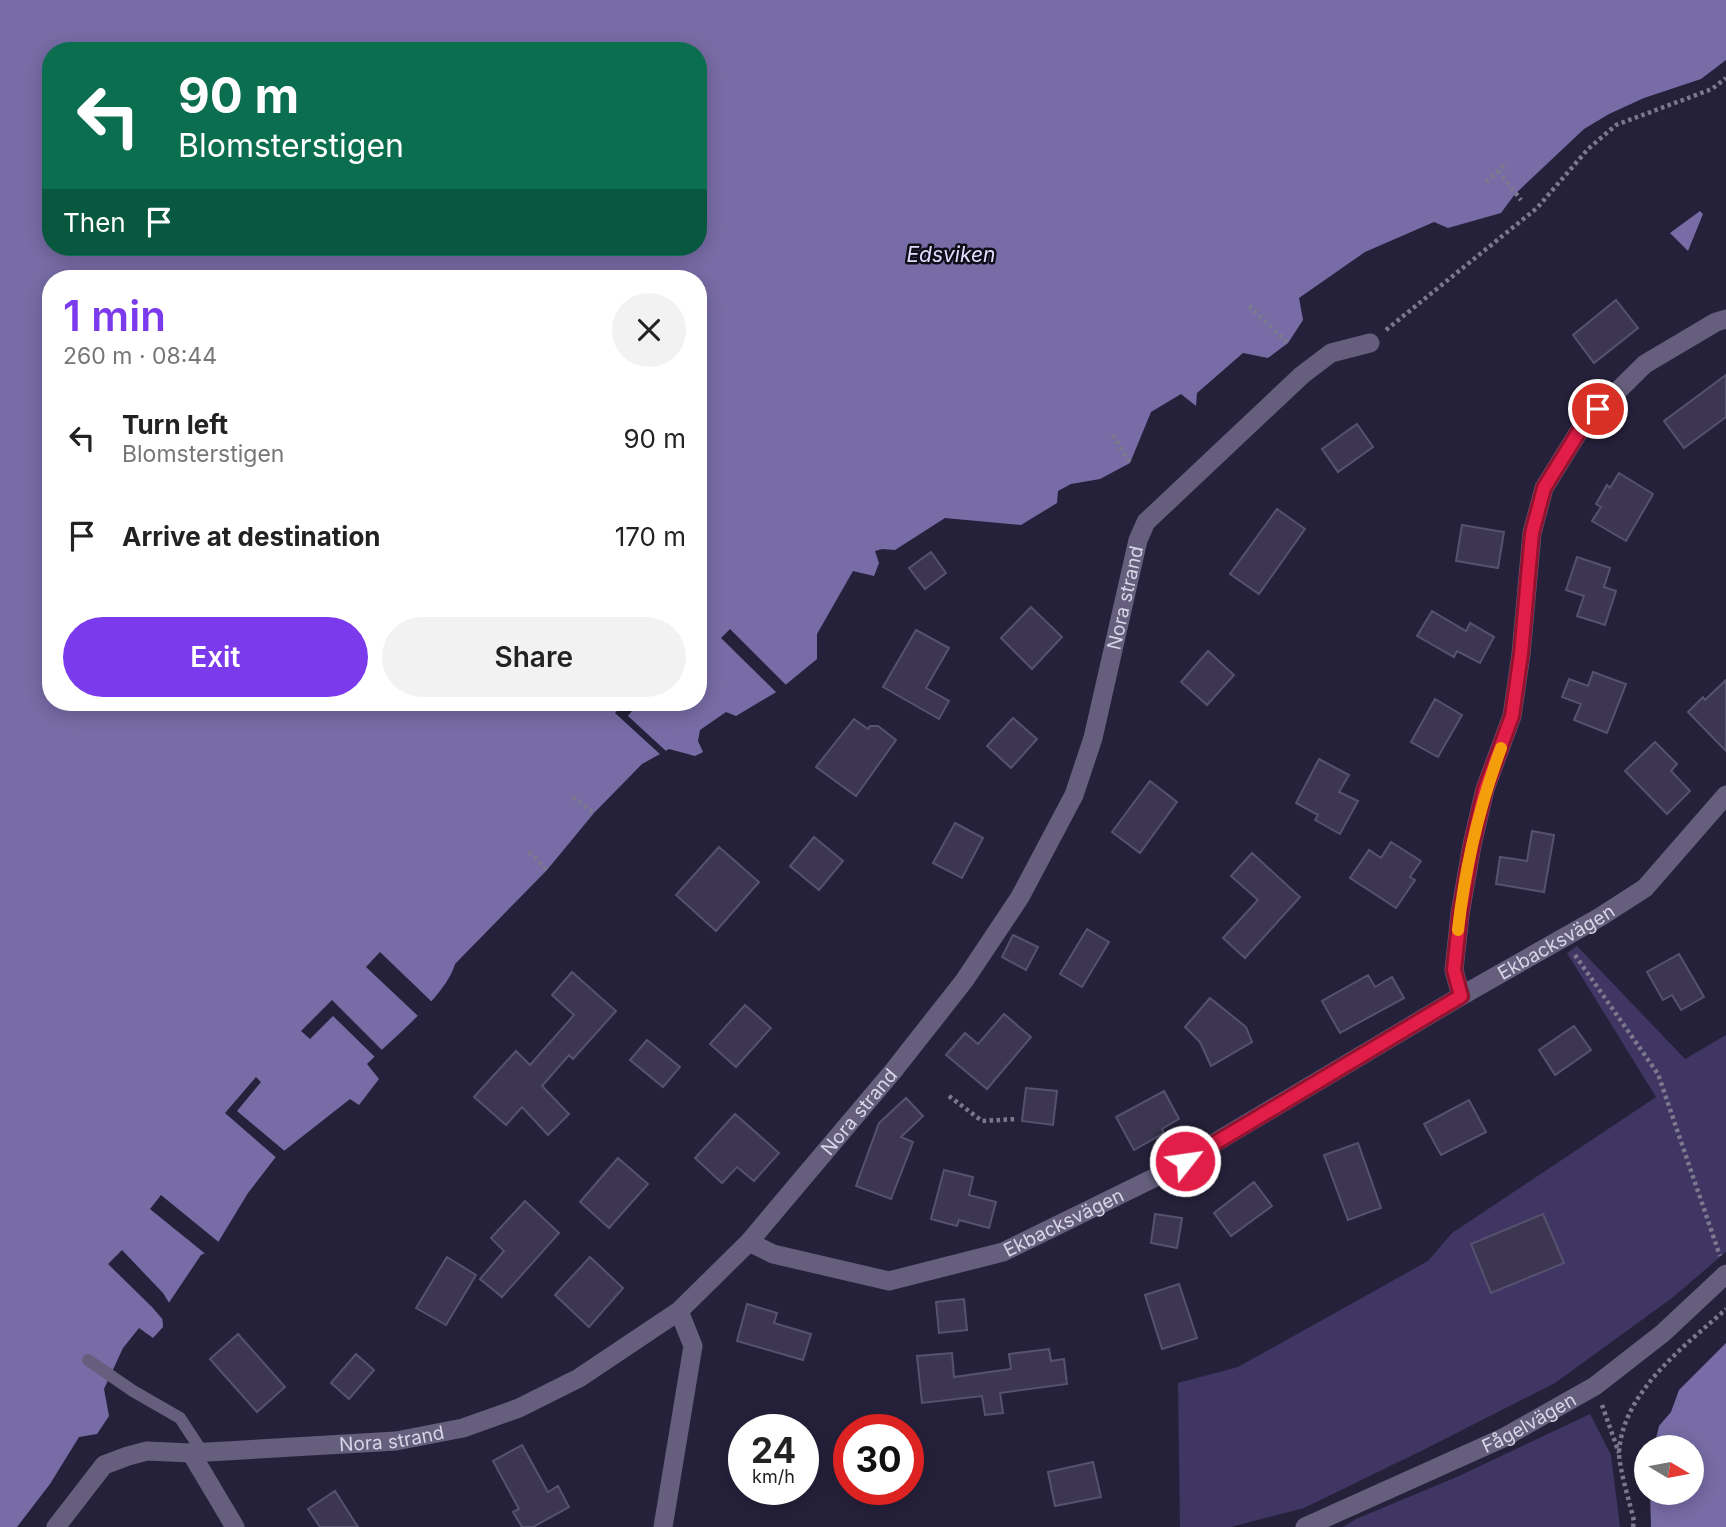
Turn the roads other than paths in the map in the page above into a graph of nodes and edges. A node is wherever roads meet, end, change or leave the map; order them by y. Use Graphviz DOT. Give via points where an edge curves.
graph roads {
  1 [pos="1726,319"];
  2 [pos="1370,343"];
  3 [pos="1726,795"];
  4 [pos="1461,996"];
  5 [pos="749,1242"];
  6 [pos="1724,1268"];
  7 [pos="680,1311"];
  8 [pos="88,1360"];
  9 [pos="197,1453"];
  10 [pos="56,1527"];
  11 [pos="235,1527"];
  12 [pos="663,1527"];
  13 [pos="1305,1527"];
  1 -- 4 [label="street" via="1645,364 1583,425 1544,488 1532,533 1512,716 1485,789 1460,914 1454,970"];
  2 -- 5 [label="street, Nora strand" via="1331,353 1302,375 1146,522 1078,784 1020,897 964,981 900,1063"];
  3 -- 4 [label="street, Ekbacksvägen" via="1645,888"];
  4 -- 5 [label="street, Ekbacksvägen" via="1164,1173 1003,1252 889,1281 773,1254"];
  5 -- 7 [label="street, Nora strand"];
  6 -- 13 [label="street, Fågelvägen" via="1663,1333 1595,1386 1503,1437"];
  7 -- 9 [label="street, Nora strand" via="579,1378 519,1408 463,1428 396,1441"];
  7 -- 12 [label="street" via="693,1346"];
  8 -- 9 [label="lane" via="180,1418"];
  9 -- 10 [label="street, Nora strand" via="147,1451 104,1465"];
  9 -- 11 [label="street"];
}
